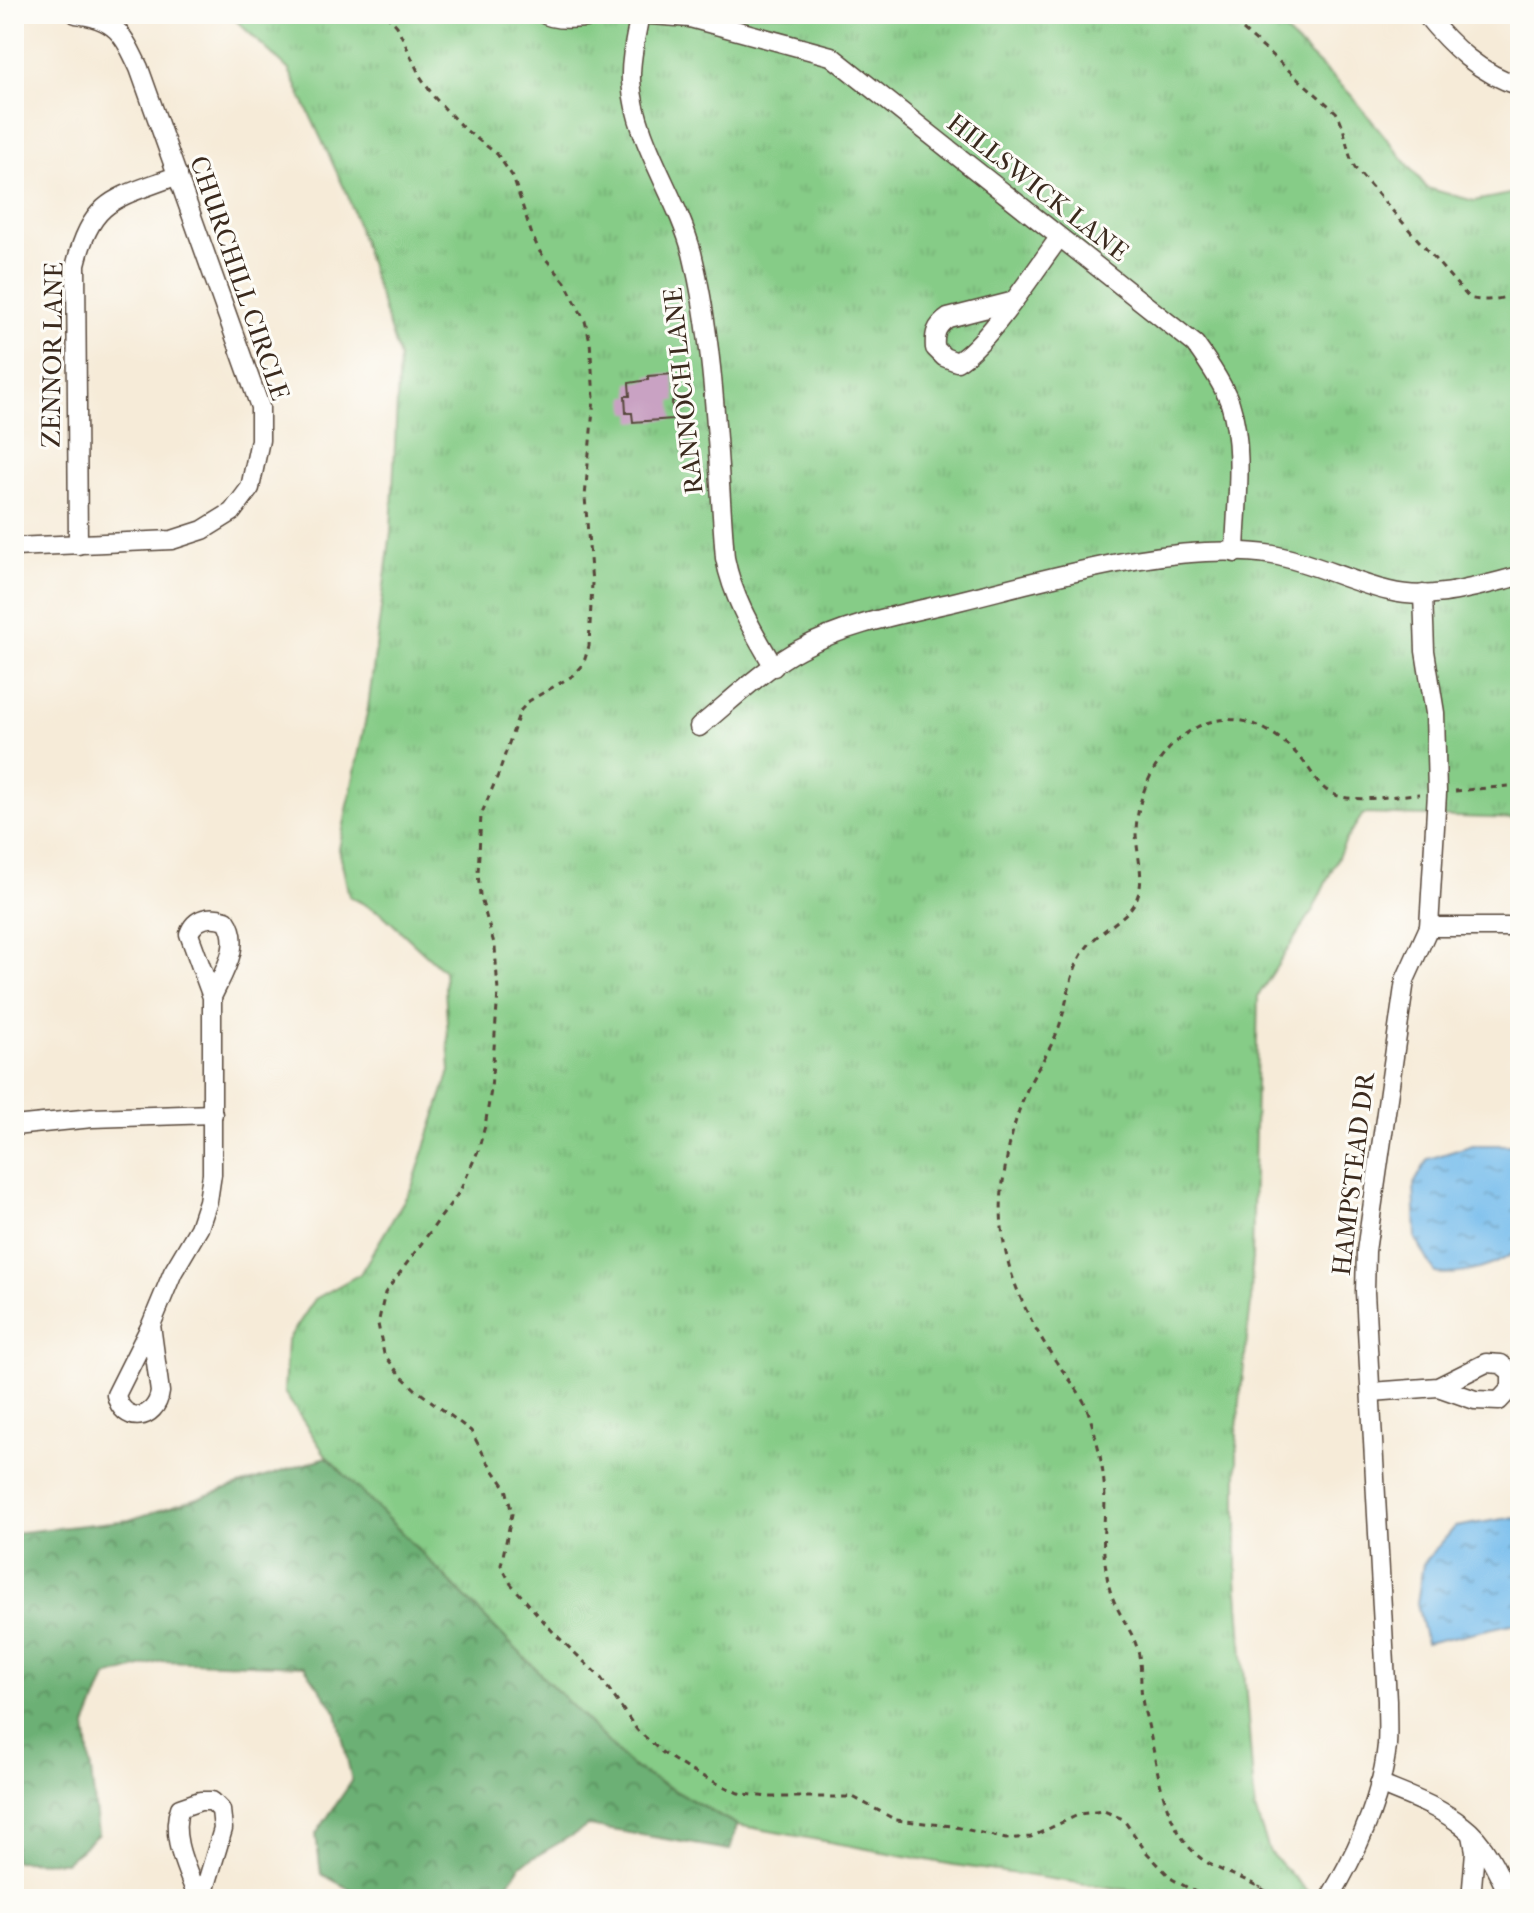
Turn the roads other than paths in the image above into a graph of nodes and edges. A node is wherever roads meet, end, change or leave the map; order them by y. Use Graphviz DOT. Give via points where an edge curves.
graph roads {
  1 [pos="76,14"];
  2 [pos="544,14"];
  3 [pos="621,14"];
  4 [pos="639,14"];
  5 [pos="1425,14"];
  6 [pos="1520,86"];
  7 [pos="178,175"];
  8 [pos="1059,238"];
  9 [pos="1011,302"];
  10 [pos="78,545"];
  11 [pos="14,547"];
  12 [pos="1235,553"];
  13 [pos="1520,576"];
  14 [pos="1423,594"];
  15 [pos="774,667"];
  16 [pos="699,727"];
  17 [pos="1429,927"];
  18 [pos="1520,927"];
  19 [pos="212,997"];
  20 [pos="213,1114"];
  21 [pos="14,1126"];
  22 [pos="151,1325"];
  23 [pos="1438,1387"];
  24 [pos="1372,1392"];
  25 [pos="1379,1784"];
  26 [pos="1472,1835"];
  27 [pos="200,1899"];
  28 [pos="1329,1899"];
  29 [pos="1471,1899"];
  30 [pos="1510,1899"];
  1 -- 7 [label="street, CHURCHILL CIRCLE" via="99,17 125,38"];
  2 -- 3 [label="street" via="562,19"];
  4 -- 8 [label="street, HILLSWICK LANE" via="690,18 831,56"];
  4 -- 15 [label="street, RANNOCH LANE" via="631,70 633,99 691,251 704,314 729,579"];
  5 -- 6 [label="street" via="1476,66"];
  7 -- 10 [label="street, ZENNOR LANE" via="109,203 83,235 76,264"];
  7 -- 10 [label="street, CHURCHILL CIRCLE" via="260,407 256,466 250,488 232,512 203,530 172,540"];
  8 -- 9 [label="street"];
  8 -- 12 [label="street, HILLSWICK LANE" via="1195,344 1220,383 1234,422 1238,461"];
  10 -- 11 [label="street, CHURCHILL CIRCLE"];
  12 -- 14 [label="street" via="1274,555 1391,592"];
  12 -- 15 [label="street" via="1168,555 1113,565 875,621 838,631"];
  13 -- 14 [label="street"];
  14 -- 17 [label="street, HAMPSTEAD DR" via="1437,793"];
  15 -- 16 [label="street"];
  17 -- 18 [label="street"];
  17 -- 24 [label="street, HAMPSTEAD DR" via="1405,980 1366,1251"];
  19 -- 20 [label="street"];
  20 -- 21 [label="street"];
  20 -- 22 [label="street" via="208,1201"];
  23 -- 24 [label="street"];
  24 -- 25 [label="street, HAMPSTEAD DR" via="1387,1701 1387,1745"];
  25 -- 26 [label="street" via="1435,1808"];
  25 -- 28 [label="street, HAMPSTEAD DR"];
  26 -- 29 [label="street"];
  26 -- 30 [label="street"];
  27 -- 27 [label="street" via="223,1829 221,1810 212,1801 180,1808 174,1823"];
}
